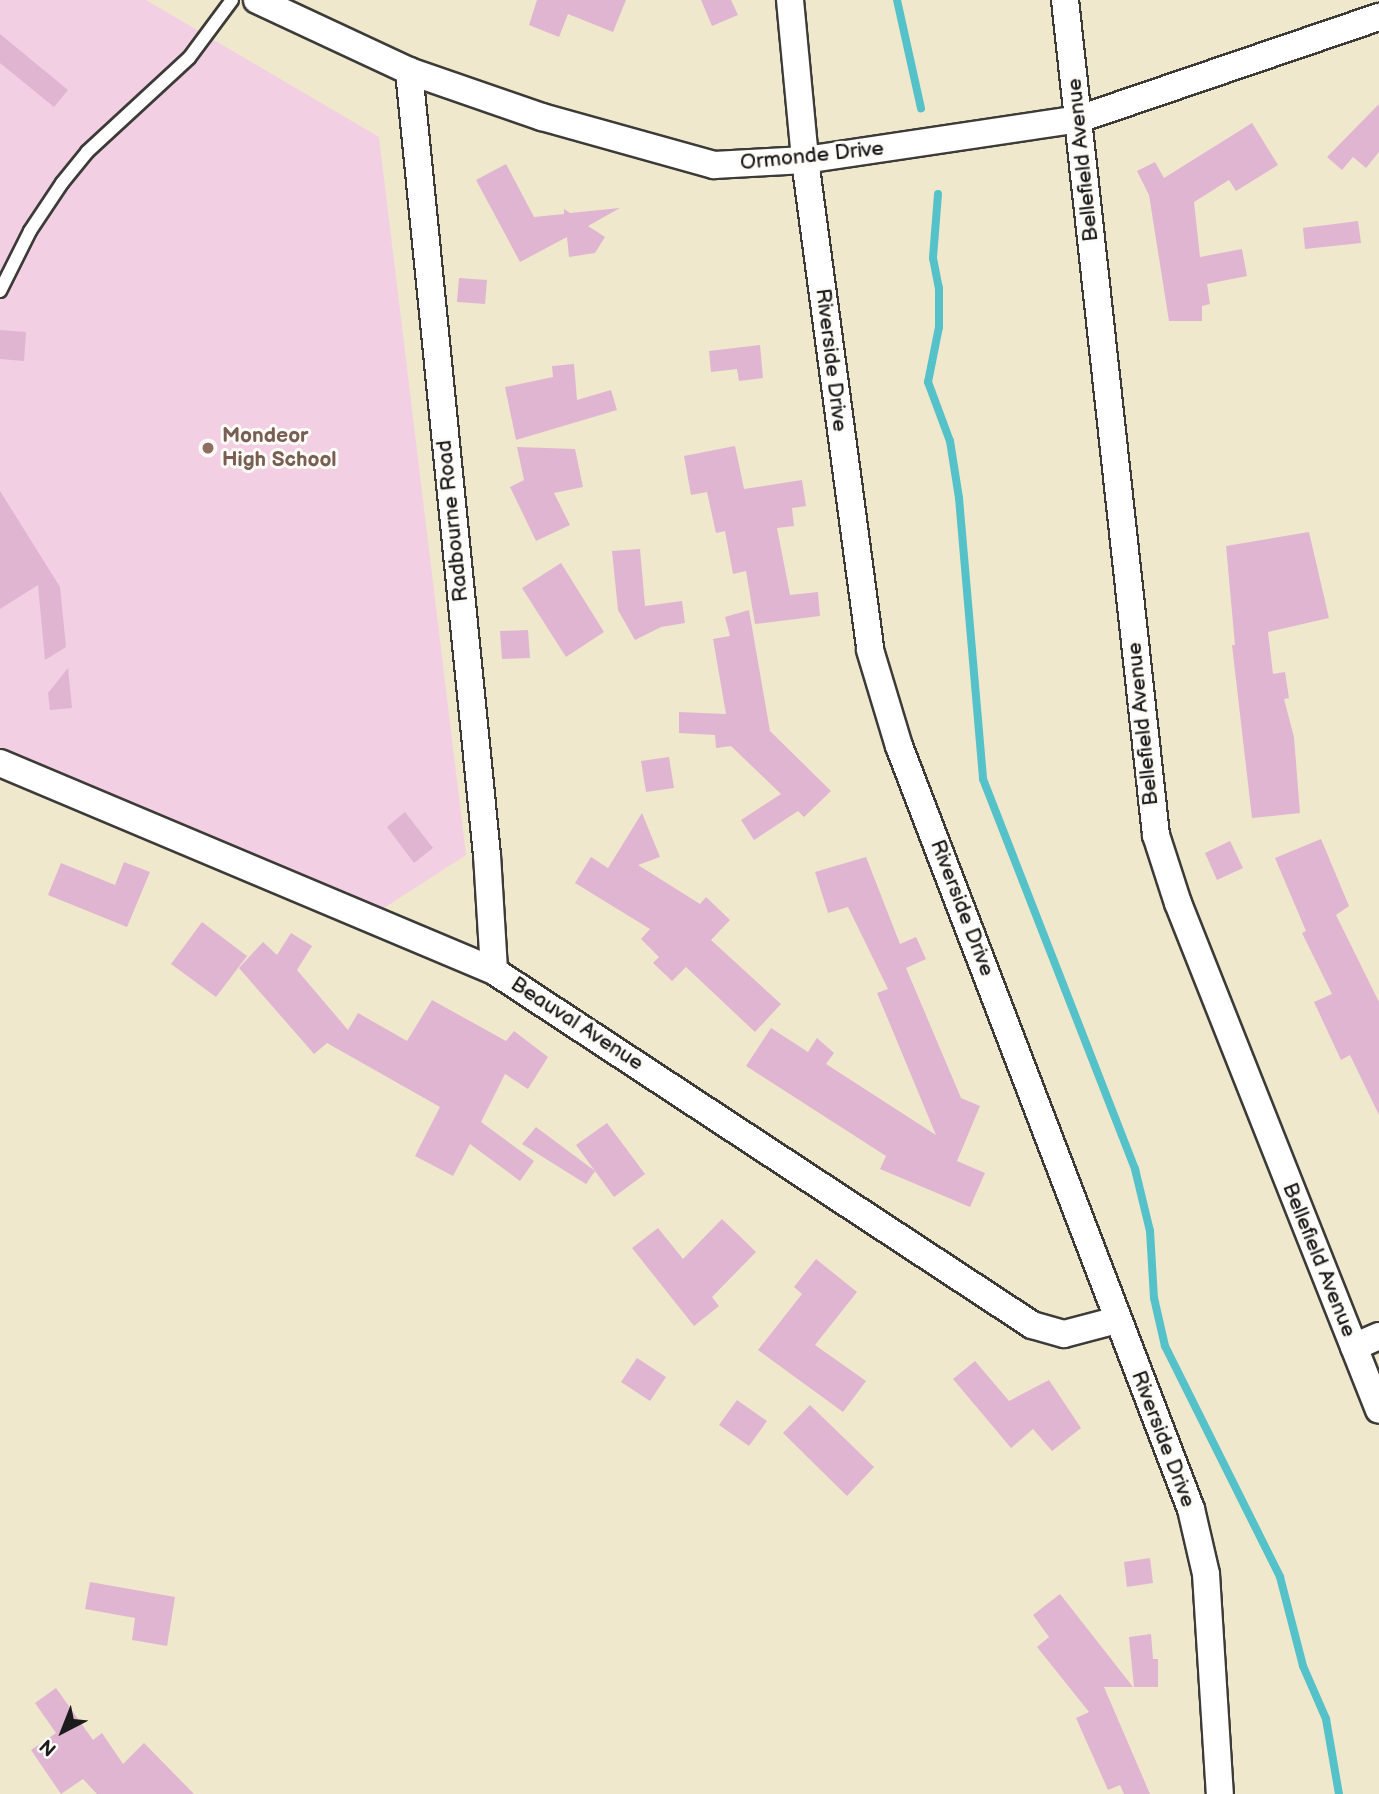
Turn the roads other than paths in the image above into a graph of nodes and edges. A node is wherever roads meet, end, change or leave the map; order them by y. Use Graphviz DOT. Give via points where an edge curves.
graph roads {
  1 [pos="232,0"];
  2 [pos="257,0"];
  3 [pos="790,0"];
  4 [pos="1065,0"];
  5 [pos="1379,17"];
  6 [pos="409,71"];
  7 [pos="1079,118"];
  8 [pos="805,160"];
  9 [pos="0,291"];
  10 [pos="0,763"];
  11 [pos="494,971"];
  12 [pos="1117,1320"];
  13 [pos="1379,1336"];
  14 [pos="1354,1347"];
  15 [pos="1379,1410"];
  16 [pos="1220,1794"];
  1 -- 9 [label="lane" via="189,58 87,152 62,183 30,230"];
  2 -- 6 [label="street, Ormonde Drive"];
  3 -- 8 [label="street, Riverside Drive"];
  4 -- 7 [label="street, Bellefield Avenue"];
  5 -- 7 [label="street, Ormonde Drive"];
  6 -- 8 [label="street, Ormonde Drive" via="690,161 738,165"];
  6 -- 11 [label="street, Radbourne Road" via="487,855"];
  7 -- 8 [label="street, Ormonde Drive"];
  7 -- 14 [label="street, Bellefield Avenue" via="1156,835 1178,903"];
  8 -- 12 [label="street, Riverside Drive" via="863,610 883,696"];
  10 -- 11 [label="street, Beauval Avenue"];
  11 -- 12 [label="street, Beauval Avenue" via="1012,1314 1048,1332 1064,1334"];
  12 -- 16 [label="street, Riverside Drive" via="1200,1541"];
  13 -- 14 [label="street"];
  14 -- 15 [label="street, Bellefield Avenue"];
}
